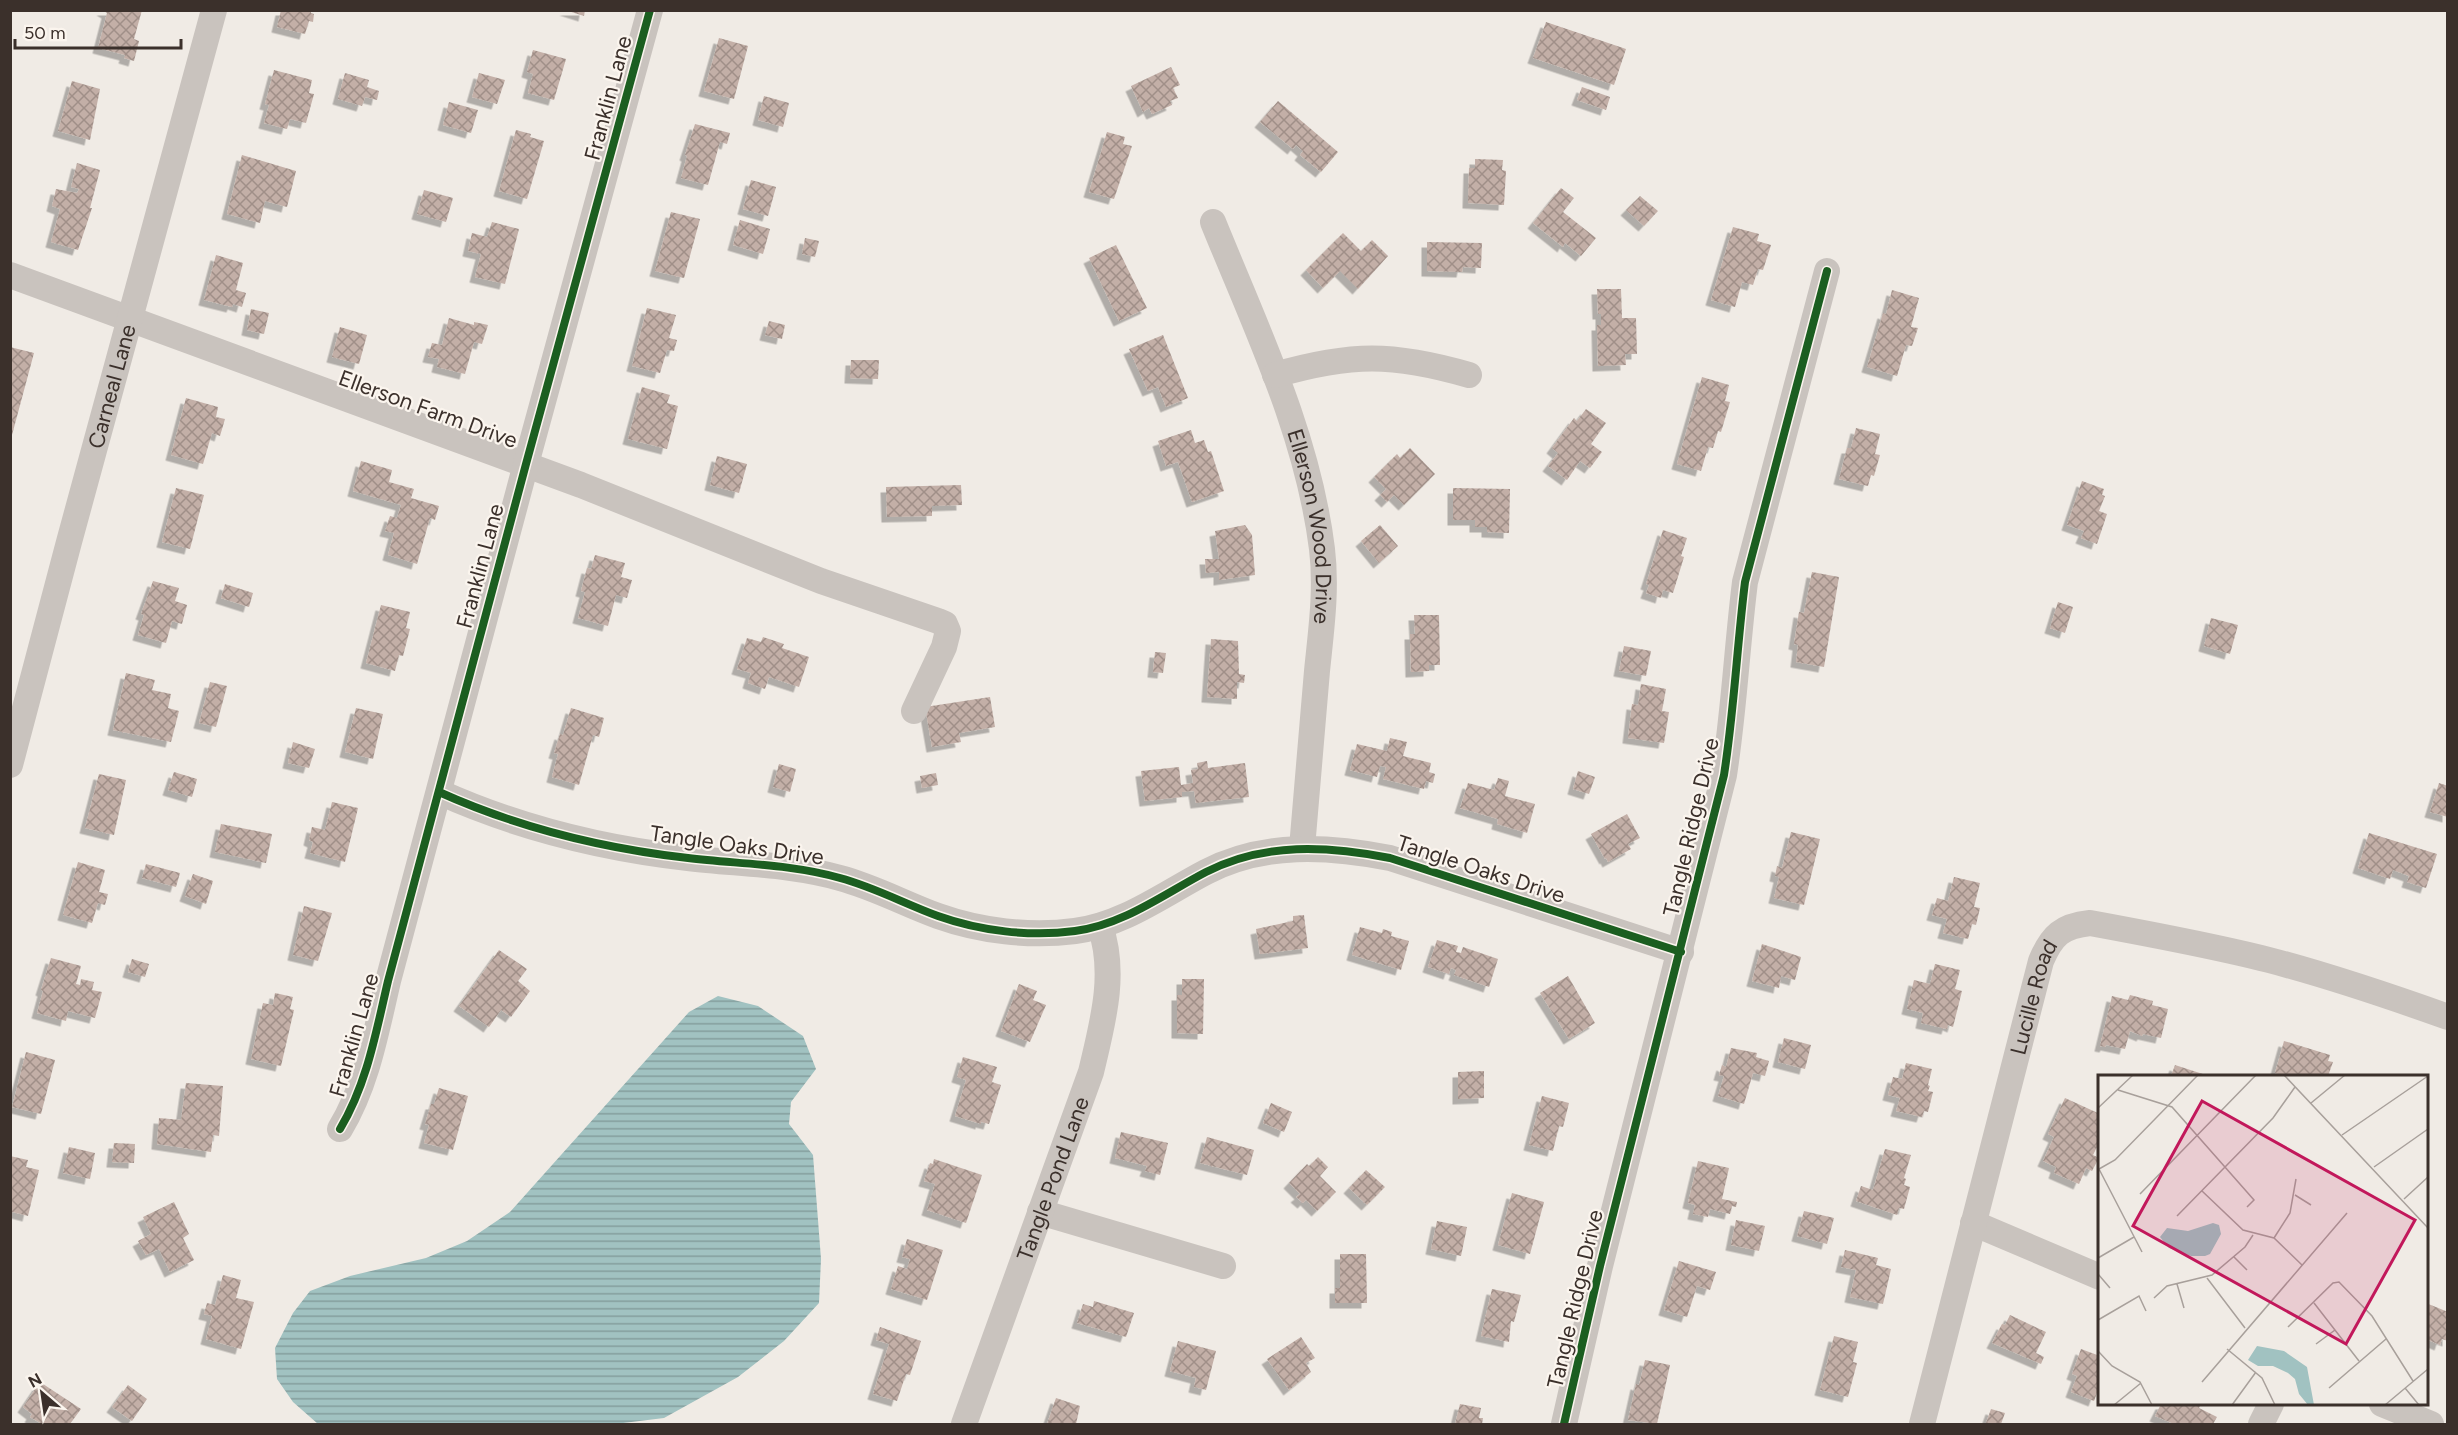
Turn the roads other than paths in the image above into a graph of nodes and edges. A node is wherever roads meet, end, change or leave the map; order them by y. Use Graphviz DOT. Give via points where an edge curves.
graph roads {
  1 [pos="214,10"];
  2 [pos="650,10"];
  3 [pos="1213,222"];
  4 [pos="1827,271"];
  5 [pos="10,275"];
  6 [pos="130,317"];
  7 [pos="1275,375"];
  8 [pos="1469,375"];
  9 [pos="526,464"];
  10 [pos="914,711"];
  11 [pos="10,765"];
  12 [pos="439,792"];
  13 [pos="1302,848"];
  14 [pos="1100,926"];
  15 [pos="1681,952"];
  16 [pos="2448,1017"];
  17 [pos="340,1129"];
  18 [pos="1040,1212"];
  19 [pos="1973,1223"];
  20 [pos="1223,1266"];
  21 [pos="2098,1276"];
  22 [pos="2271,1405"];
  23 [pos="2384,1405"];
  24 [pos="964,1425"];
  25 [pos="1564,1425"];
  26 [pos="1922,1425"];
  27 [pos="2262,1425"];
  28 [pos="2431,1425"];
  1 -- 6 [label="street, Carneal Lane"];
  2 -- 9 [label="street, Franklin Lane"];
  3 -- 7 [label="street, Ellerson Wood Drive"];
  4 -- 15 [label="street, Tangle Ridge Drive" via="1745,582 1724,775"];
  5 -- 6 [label="street, Ellerson Farm Drive"];
  6 -- 9 [label="street, Ellerson Farm Drive"];
  6 -- 11 [label="street, Carneal Lane"];
  7 -- 8 [label="street" via="1315,363 1356,358 1429,363"];
  7 -- 13 [label="street, Ellerson Wood Drive" via="1316,506 1322,551 1324,597"];
  9 -- 10 [label="street, Ellerson Farm Drive" via="821,580 945,624 948,631 944,647"];
  9 -- 12 [label="street, Franklin Lane"];
  12 -- 14 [label="street, Tangle Oaks Drive" via="486,813 569,837 686,858 796,869 841,878 940,916 986,928 1026,933 1074,932"];
  12 -- 17 [label="street, Franklin Lane" via="368,1066 354,1106"];
  13 -- 14 [label="street, Tangle Oaks Drive" via="1238,858"];
  13 -- 15 [label="street, Tangle Oaks Drive" via="1350,850 1390,858"];
  14 -- 18 [label="street, Tangle Pond Lane" via="1108,958 1102,1025 1091,1072"];
  15 -- 25 [label="street, Tangle Ridge Drive" via="1600,1266"];
  16 -- 19 [label="street, Lucille Road" via="2269,960 2090,923 2074,925 2048,943 2041,961"];
  18 -- 20 [label="street"];
  18 -- 24 [label="street, Tangle Pond Lane"];
  19 -- 21 [label="street"];
  19 -- 26 [label="street, Lucille Road"];
  22 -- 27 [label="street"];
  23 -- 28 [label="street"];
}
